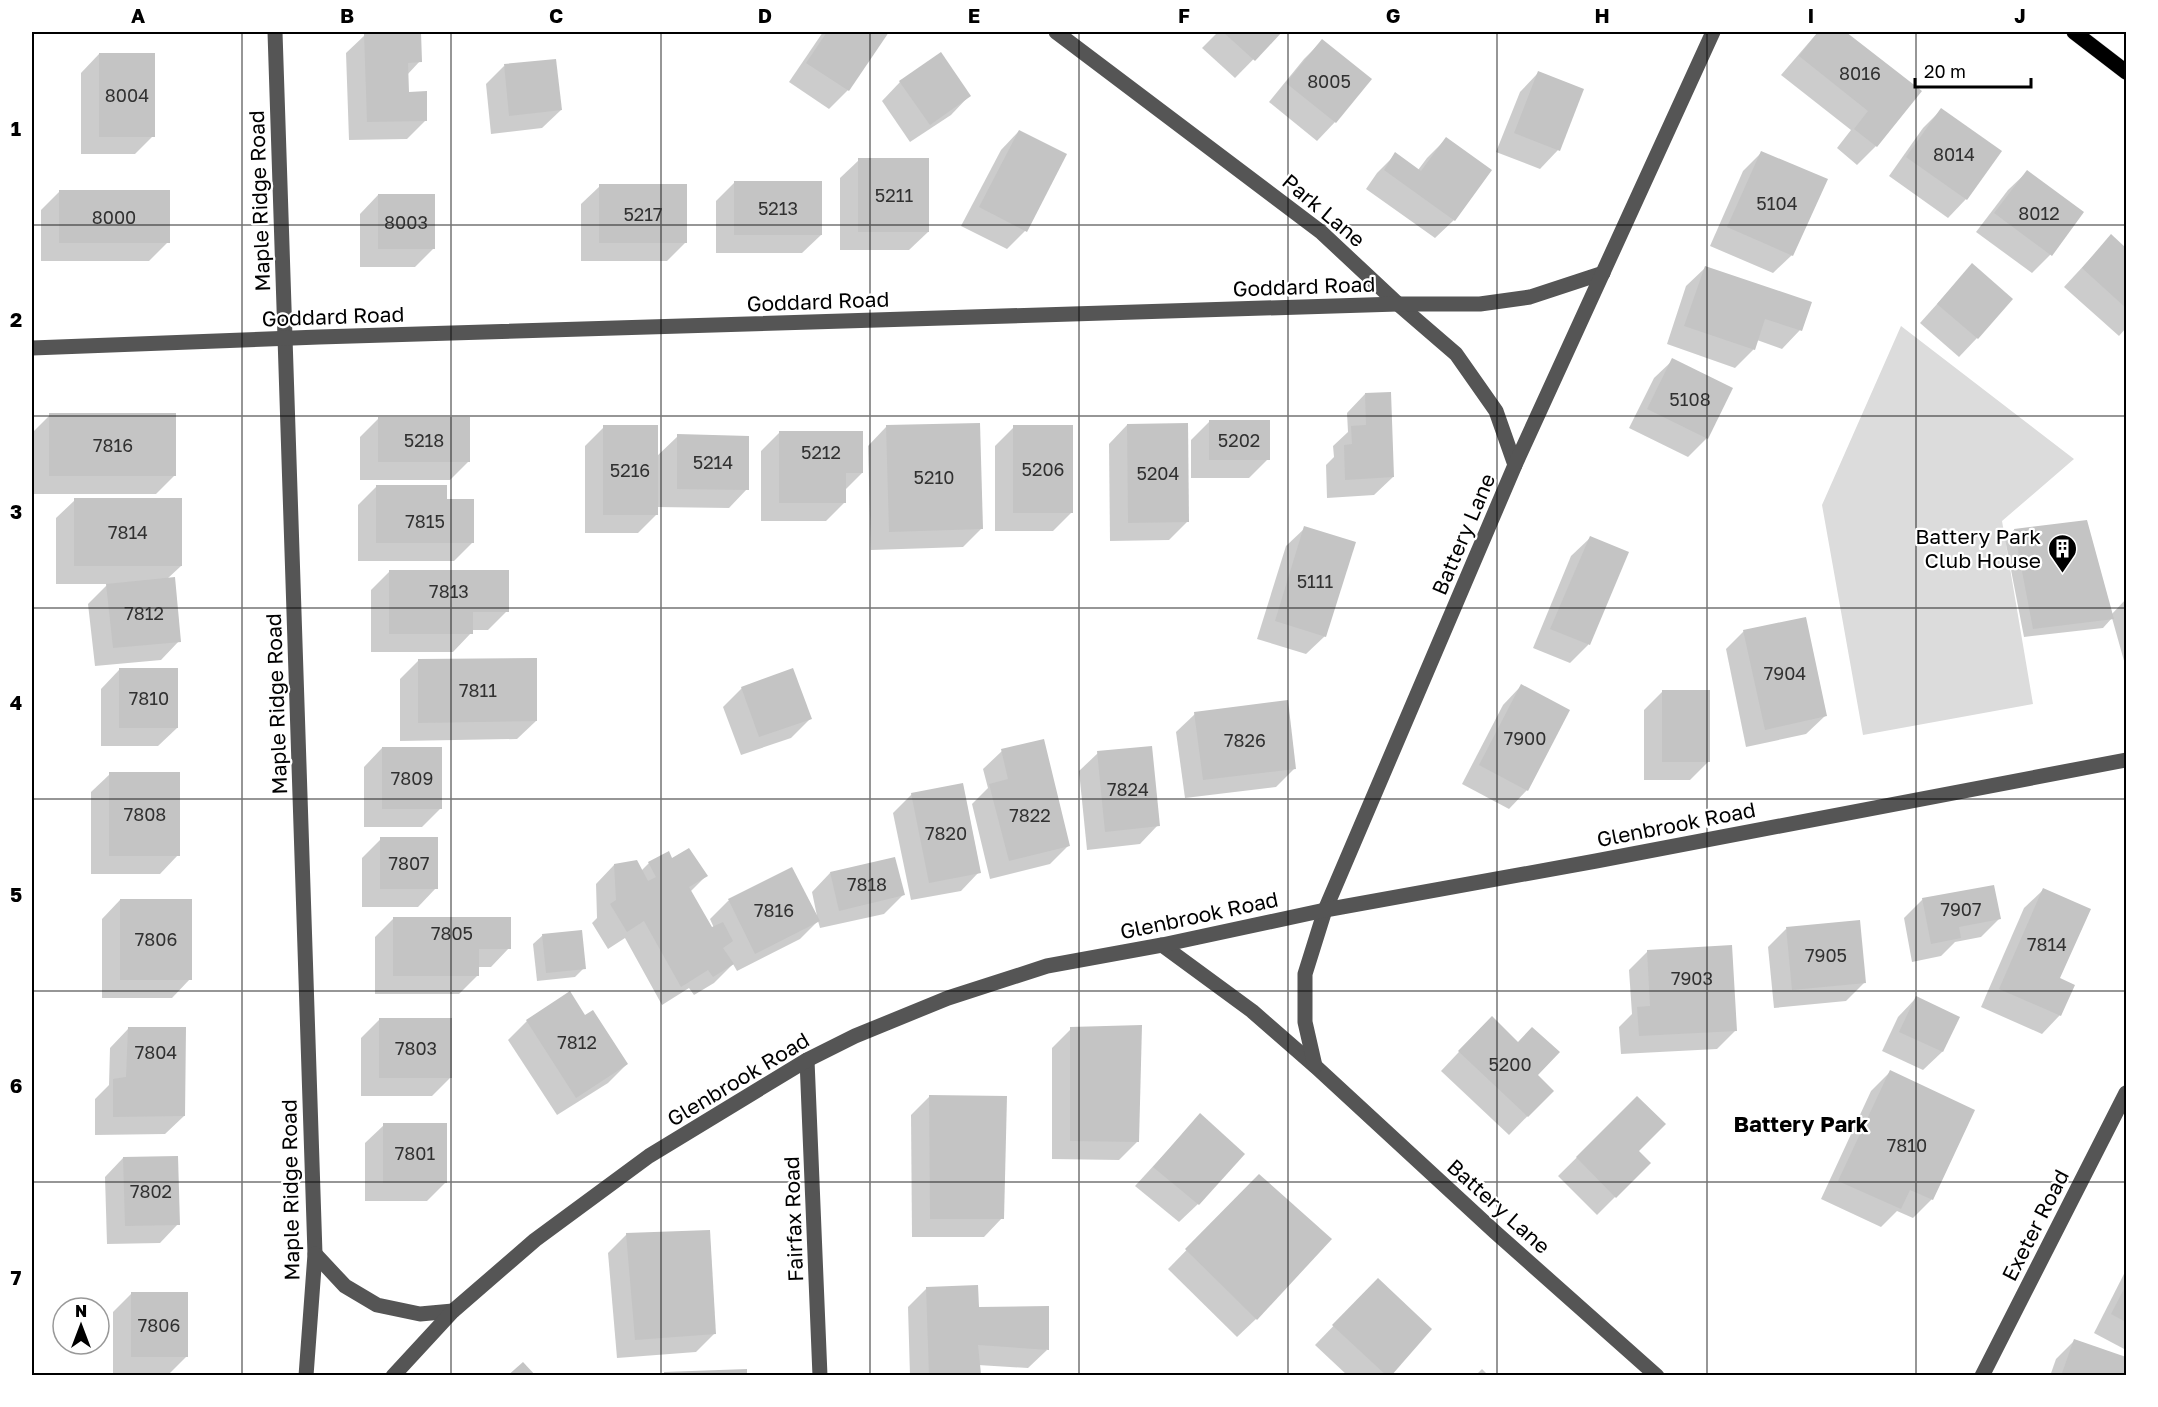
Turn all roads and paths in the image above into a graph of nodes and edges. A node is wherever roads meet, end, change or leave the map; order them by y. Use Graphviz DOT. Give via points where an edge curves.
graph roads {
  1 [pos="275,32"];
  2 [pos="1056,32"];
  3 [pos="1713,32"];
  4 [pos="2074,32"];
  5 [pos="2127,72"];
  6 [pos="1603,273"];
  7 [pos="1398,304"];
  8 [pos="285,339"];
  9 [pos="32,348"];
  10 [pos="1515,465"];
  11 [pos="2127,760"];
  12 [pos="1325,909"];
  13 [pos="1162,945"];
  14 [pos="807,1060"];
  15 [pos="1315,1066"];
  16 [pos="2127,1094"];
  17 [pos="315,1254"];
  18 [pos="453,1311"];
  19 [pos="306,1376"];
  20 [pos="393,1376"];
  21 [pos="820,1376"];
  22 [pos="1657,1376"];
  23 [pos="1982,1376"];
  1 -- 8 [label="street, Maple Ridge Road"];
  2 -- 7 [label="street, Park Lane" via="1321,232"];
  3 -- 6 [label="street, Battery Lane"];
  4 -- 5 [label="main road"];
  6 -- 7 [label="street, Goddard Road" via="1530,297 1480,304"];
  6 -- 10 [label="street, Battery Lane"];
  7 -- 8 [label="street, Goddard Road"];
  7 -- 10 [label="street, Park Lane" via="1456,354 1496,411"];
  8 -- 9 [label="street, Goddard Road"];
  8 -- 17 [label="street, Maple Ridge Road"];
  10 -- 12 [label="street, Battery Lane"];
  11 -- 12 [label="street, Glenbrook Road"];
  12 -- 13 [label="street, Glenbrook Road"];
  12 -- 15 [label="street, Battery Lane" via="1305,974 1305,1022"];
  13 -- 14 [label="street, Glenbrook Road" via="1047,966 948,998"];
  13 -- 15 [label="street, Battery Lane" via="1252,1011"];
  14 -- 18 [label="street, Glenbrook Road" via="649,1156 535,1240"];
  14 -- 21 [label="street, Fairfax Road"];
  15 -- 22 [label="street, Battery Lane"];
  16 -- 23 [label="street, Exeter Road"];
  17 -- 18 [label="street" via="345,1286 377,1305 420,1314"];
  17 -- 19 [label="street, Maple Ridge Road"];
  18 -- 20 [label="street, Glenbrook Road"];
}
